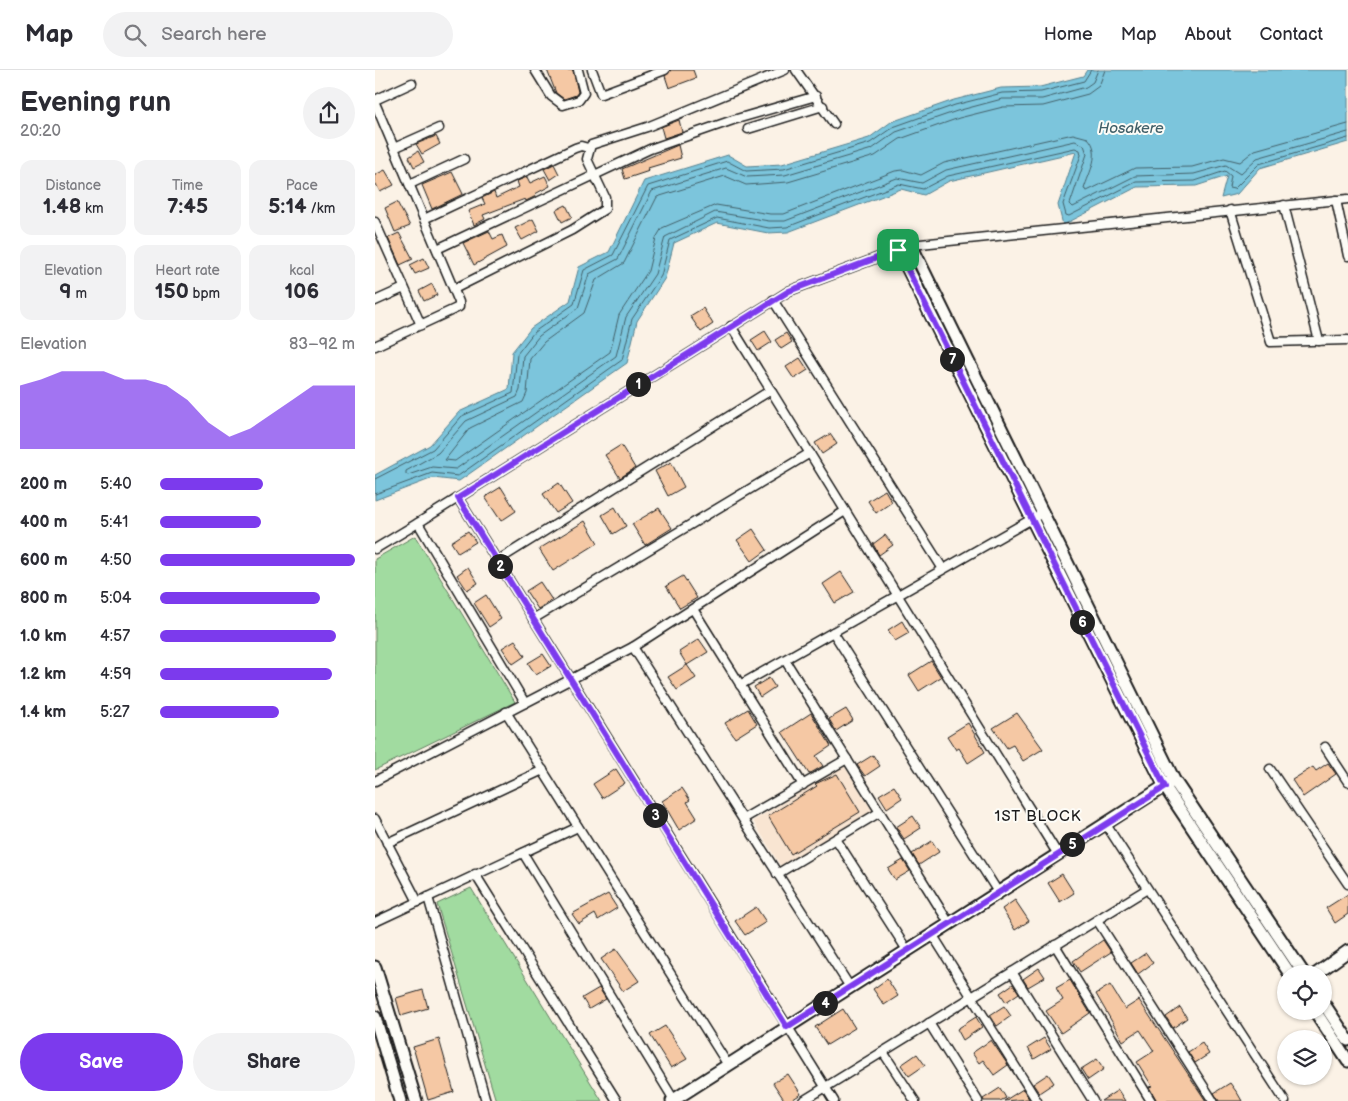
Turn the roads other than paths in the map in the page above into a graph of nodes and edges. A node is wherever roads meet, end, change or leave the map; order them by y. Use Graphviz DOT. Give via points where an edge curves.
graph roads {
  1 [pos="535,70"];
  2 [pos="578,70"];
  3 [pos="592,70"];
  4 [pos="665,70"];
  5 [pos="785,70"];
  6 [pos="796,70"];
  7 [pos="412,82"];
  8 [pos="815,96"];
  9 [pos="375,101"];
  10 [pos="823,106"];
  11 [pos="834,124"];
  12 [pos="439,128"];
  13 [pos="748,129"];
  14 [pos="394,148"];
  15 [pos="588,148"];
  16 [pos="464,159"];
  17 [pos="594,174"];
  18 [pos="410,184"];
  19 [pos="1348,199"];
  20 [pos="1336,200"];
  21 [pos="1284,205"];
  22 [pos="1230,210"];
  23 [pos="424,219"];
  24 [pos="375,222"];
  25 [pos="911,245"];
  26 [pos="437,249"];
  27 [pos="898,250"];
  28 [pos="1348,256"];
  29 [pos="404,288"];
  30 [pos="454,289"];
  31 [pos="773,300"];
  32 [pos="375,301"];
  33 [pos="421,325"];
  34 [pos="731,326"];
  35 [pos="1348,340"];
  36 [pos="1319,341"];
  37 [pos="375,346"];
  38 [pos="771,390"];
  39 [pos="810,453"];
  40 [pos="458,498"];
  41 [pos="845,511"];
  42 [pos="1044,512"];
  43 [pos="1031,520"];
  44 [pos="418,523"];
  45 [pos="375,548"];
  46 [pos="497,562"];
  47 [pos="943,569"];
  48 [pos="898,595"];
  49 [pos="693,609"];
  50 [pos="533,619"];
  51 [pos="833,632"];
  52 [pos="633,647"];
  53 [pos="785,660"];
  54 [pos="571,679"];
  55 [pos="740,685"];
  56 [pos="525,702"];
  57 [pos="506,712"];
  58 [pos="1325,747"];
  59 [pos="847,759"];
  60 [pos="1270,769"];
  61 [pos="543,770"];
  62 [pos="375,780"];
  63 [pos="1348,782"];
  64 [pos="1170,783"];
  65 [pos="803,785"];
  66 [pos="880,812"];
  67 [pos="375,819"];
  68 [pos="743,819"];
  69 [pos="1105,823"];
  70 [pos="579,827"];
  71 [pos="836,839"];
  72 [pos="387,843"];
  73 [pos="523,853"];
  74 [pos="1057,853"];
  75 [pos="475,874"];
  76 [pos="777,874"];
  77 [pos="1348,884"];
  78 [pos="1147,889"];
  79 [pos="998,892"];
  80 [pos="428,897"];
  81 [pos="418,902"];
  82 [pos="1097,920"];
  83 [pos="375,922"];
  84 [pos="949,923"];
  85 [pos="932,934"];
  86 [pos="1055,945"];
  87 [pos="907,950"];
  88 [pos="1348,951"];
  89 [pos="1283,965"];
  90 [pos="1298,965"];
  91 [pos="1329,965"];
  92 [pos="375,967"];
  93 [pos="1012,972"];
  94 [pos="850,987"];
  95 [pos="972,997"];
  96 [pos="1332,1016"];
  97 [pos="375,1017"];
  98 [pos="1321,1020"];
  99 [pos="929,1023"];
  100 [pos="787,1027"];
  101 [pos="1348,1040"];
  102 [pos="883,1052"];
  103 [pos="1348,1061"];
  104 [pos="728,1065"];
  105 [pos="825,1087"];
  106 [pos="673,1100"];
  107 [pos="400,1101"];
  108 [pos="416,1101"];
  109 [pos="486,1101"];
  110 [pos="617,1101"];
  111 [pos="803,1101"];
  112 [pos="834,1101"];
  113 [pos="915,1101"];
  114 [pos="978,1101"];
  115 [pos="1037,1101"];
  116 [pos="1093,1101"];
  117 [pos="1151,1101"];
  118 [pos="1213,1101"];
  119 [pos="1285,1101"];
  1 -- 2 [label="street" via="551,96 563,105 579,100 584,93"];
  3 -- 4 [label="street" via="601,94"];
  5 -- 15 [label="street"];
  6 -- 8 [label="street"];
  7 -- 9 [label="street"];
  8 -- 10 [label="street"];
  8 -- 17 [label="street" via="650,149"];
  9 -- 14 [label="street"];
  10 -- 11 [label="street"];
  10 -- 13 [label="street"];
  12 -- 14 [label="street"];
  14 -- 18 [label="street"];
  15 -- 17 [label="street" via="587,159"];
  15 -- 23 [label="street" via="575,148"];
  16 -- 18 [label="street"];
  17 -- 26 [label="street"];
  17 -- 30 [label="street" via="605,197 605,208 572,230"];
  18 -- 23 [label="street"];
  19 -- 20 [label="street"];
  20 -- 21 [label="street"];
  20 -- 28 [label="street"];
  21 -- 22 [label="street"];
  21 -- 36 [label="street"];
  22 -- 25 [label="street"];
  22 -- 36 [label="street" via="1271,342"];
  23 -- 26 [label="street"];
  24 -- 29 [label="street"];
  25 -- 27 [label="street"];
  25 -- 42 [label="street"];
  26 -- 30 [label="street"];
  27 -- 31 [label="street"];
  27 -- 43 [label="street"];
  29 -- 32 [label="street"];
  29 -- 33 [label="street"];
  30 -- 33 [label="street" via="459,307"];
  31 -- 34 [label="street"];
  31 -- 47 [label="street"];
  33 -- 37 [label="street"];
  34 -- 38 [label="street"];
  34 -- 40 [label="street"];
  35 -- 36 [label="street"];
  38 -- 39 [label="street"];
  38 -- 46 [label="street"];
  39 -- 41 [label="street"];
  39 -- 50 [label="street"];
  40 -- 44 [label="street"];
  40 -- 46 [label="street"];
  41 -- 48 [label="street"];
  41 -- 49 [label="street"];
  42 -- 43 [label="street"];
  42 -- 64 [label="street"];
  43 -- 47 [label="street"];
  43 -- 64 [label="street"];
  44 -- 45 [label="street"];
  44 -- 56 [label="street"];
  46 -- 50 [label="street"];
  47 -- 48 [label="street"];
  48 -- 51 [label="street"];
  48 -- 74 [label="street"];
  49 -- 52 [label="street"];
  49 -- 55 [label="street"];
  50 -- 54 [label="street"];
  51 -- 53 [label="street"];
  51 -- 79 [label="street"];
  52 -- 54 [label="street"];
  52 -- 68 [label="street"];
  53 -- 55 [label="street"];
  53 -- 59 [label="street"];
  54 -- 56 [label="street"];
  54 -- 100 [label="street"];
  55 -- 65 [label="street"];
  56 -- 57 [label="street"];
  57 -- 61 [label="street"];
  57 -- 62 [label="street"];
  58 -- 63 [label="street"];
  59 -- 65 [label="street"];
  59 -- 66 [label="street"];
  60 -- 77 [label="street"];
  61 -- 70 [label="street"];
  61 -- 72 [label="street"];
  64 -- 69 [label="street"];
  64 -- 89 [label="street"];
  64 -- 90 [label="street"];
  65 -- 68 [label="street"];
  66 -- 71 [label="street"];
  66 -- 84 [label="street"];
  67 -- 72 [label="street"];
  68 -- 76 [label="street"];
  69 -- 74 [label="street"];
  69 -- 78 [label="street"];
  70 -- 73 [label="street"];
  70 -- 104 [label="street"];
  71 -- 76 [label="street"];
  71 -- 87 [label="street"];
  72 -- 81 [label="street"];
  73 -- 75 [label="street"];
  73 -- 106 [label="street"];
  74 -- 79 [label="street"];
  75 -- 80 [label="street"];
  75 -- 110 [label="street"];
  76 -- 94 [label="street"];
  78 -- 82 [label="street"];
  78 -- 119 [label="street"];
  79 -- 84 [label="street"];
  80 -- 81 [label="street"];
  80 -- 109 [label="street"];
  81 -- 83 [label="street"];
  82 -- 86 [label="street"];
  82 -- 118 [label="street"];
  84 -- 85 [label="street"];
  85 -- 87 [label="street"];
  85 -- 95 [label="street"];
  86 -- 93 [label="street"];
  86 -- 117 [label="street"];
  87 -- 94 [label="street"];
  88 -- 91 [label="street"];
  92 -- 108 [label="street"];
  93 -- 95 [label="street"];
  93 -- 116 [label="street"];
  94 -- 100 [label="street"];
  95 -- 99 [label="street"];
  95 -- 115 [label="street"];
  96 -- 101 [label="street"];
  97 -- 107 [label="street"];
  98 -- 103 [label="street"];
  99 -- 102 [label="street"];
  99 -- 114 [label="street"];
  100 -- 104 [label="street"];
  100 -- 105 [label="street"];
  102 -- 105 [label="street"];
  102 -- 113 [label="street"];
  104 -- 106 [label="street"];
  105 -- 111 [label="street"];
  105 -- 112 [label="street"];
}
